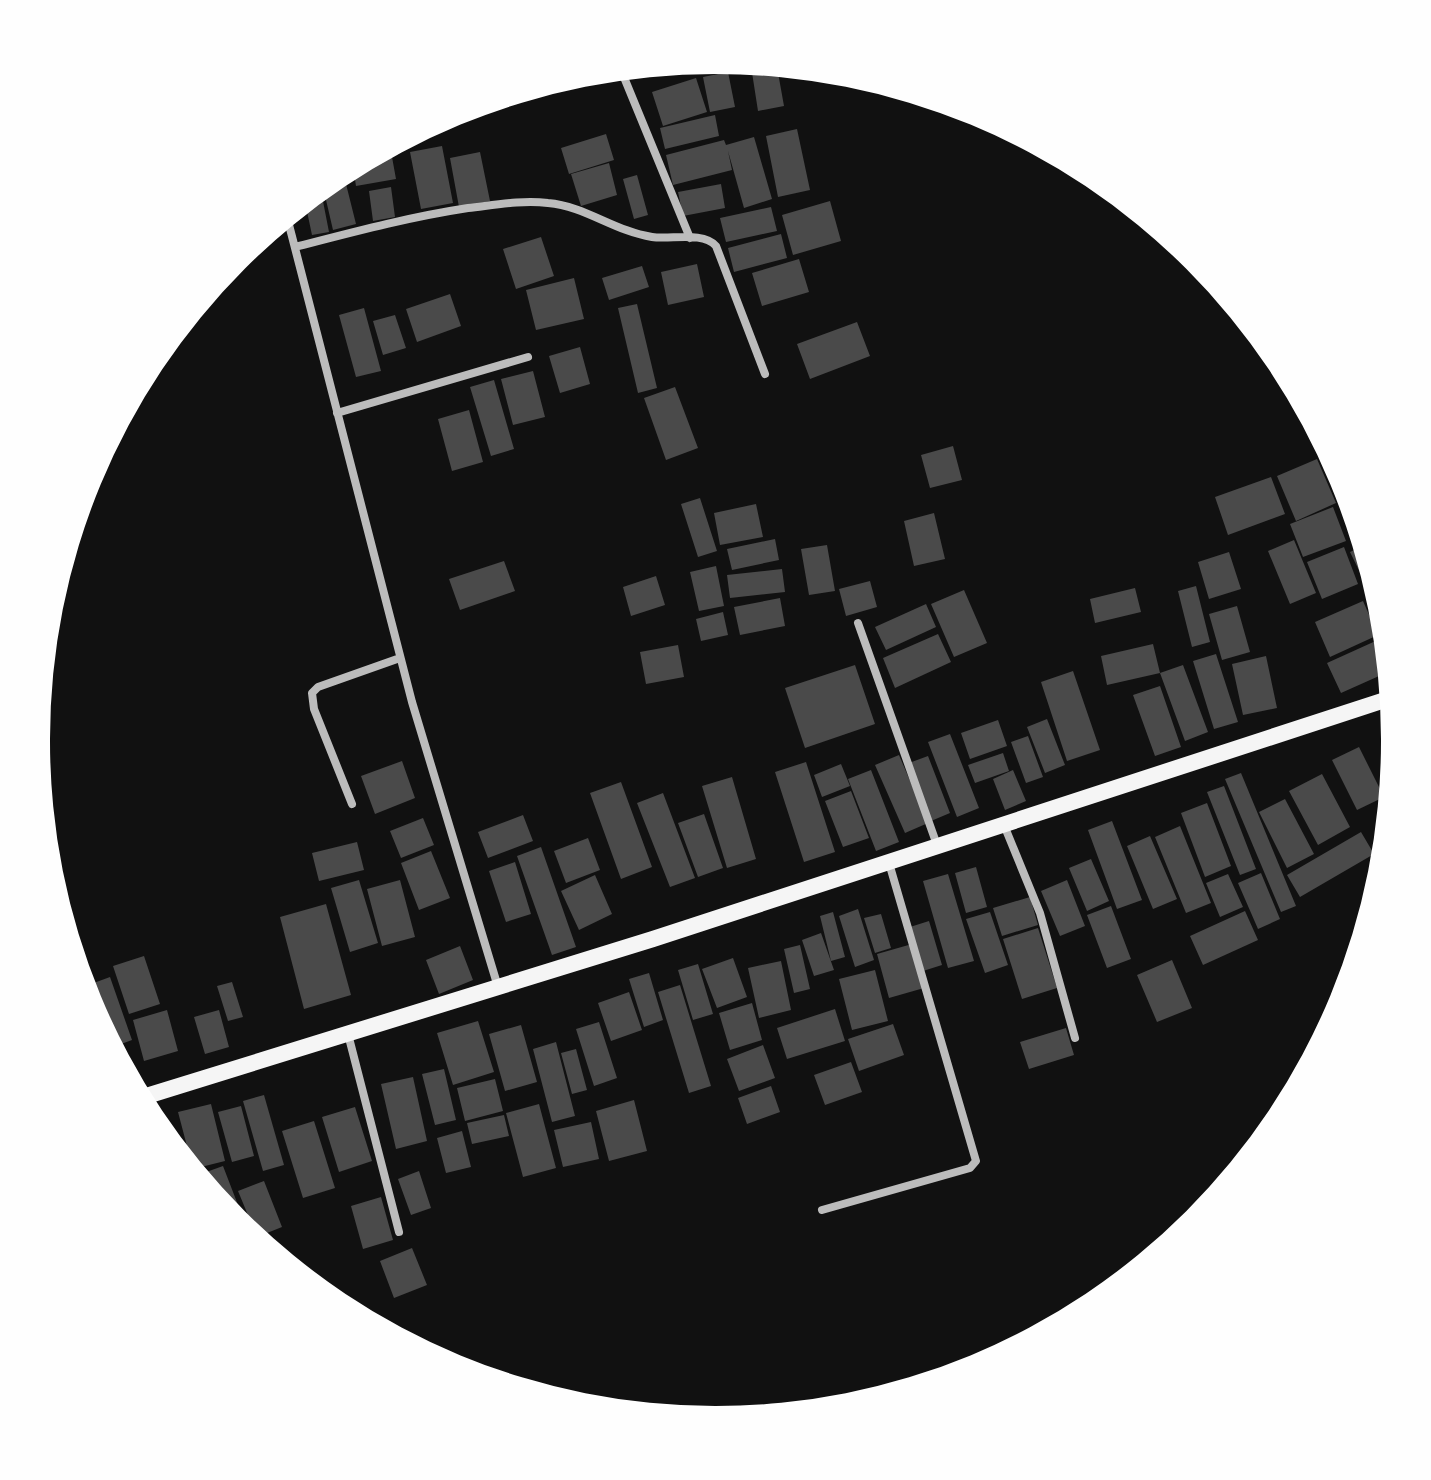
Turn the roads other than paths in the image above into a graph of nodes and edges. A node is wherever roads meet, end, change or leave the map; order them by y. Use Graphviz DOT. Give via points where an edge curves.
graph roads {
  1 [pos="625,81"];
  2 [pos="290,229"];
  3 [pos="690,238"];
  4 [pos="295,247"];
  5 [pos="528,357"];
  6 [pos="765,374"];
  7 [pos="337,413"];
  8 [pos="858,623"];
  9 [pos="400,658"];
  10 [pos="1380,702"];
  11 [pos="352,804"];
  12 [pos="1004,825"];
  13 [pos="938,846"];
  14 [pos="889,862"];
  15 [pos="498,987"];
  16 [pos="348,1034"];
  17 [pos="1075,1038"];
  18 [pos="152,1094"];
  19 [pos="822,1210"];
  20 [pos="399,1232"];
  1 -- 3 [label="street"];
  2 -- 4 [label="street"];
  3 -- 4 [label="street" via="654,237 622,230 584,211 514,202 416,215"];
  3 -- 6 [label="street" via="708,239 716,246"];
  4 -- 7 [label="street"];
  5 -- 7 [label="street"];
  7 -- 9 [label="street"];
  8 -- 13 [label="street"];
  9 -- 11 [label="street" via="312,693"];
  9 -- 15 [label="street"];
  10 -- 12 [label="main road"];
  12 -- 13 [label="main road"];
  12 -- 17 [label="street" via="1040,913"];
  13 -- 14 [label="main road"];
  14 -- 15 [label="main road"];
  14 -- 19 [label="street" via="976,1161 970,1168"];
  15 -- 16 [label="main road"];
  16 -- 18 [label="main road"];
  16 -- 20 [label="street"];
}
